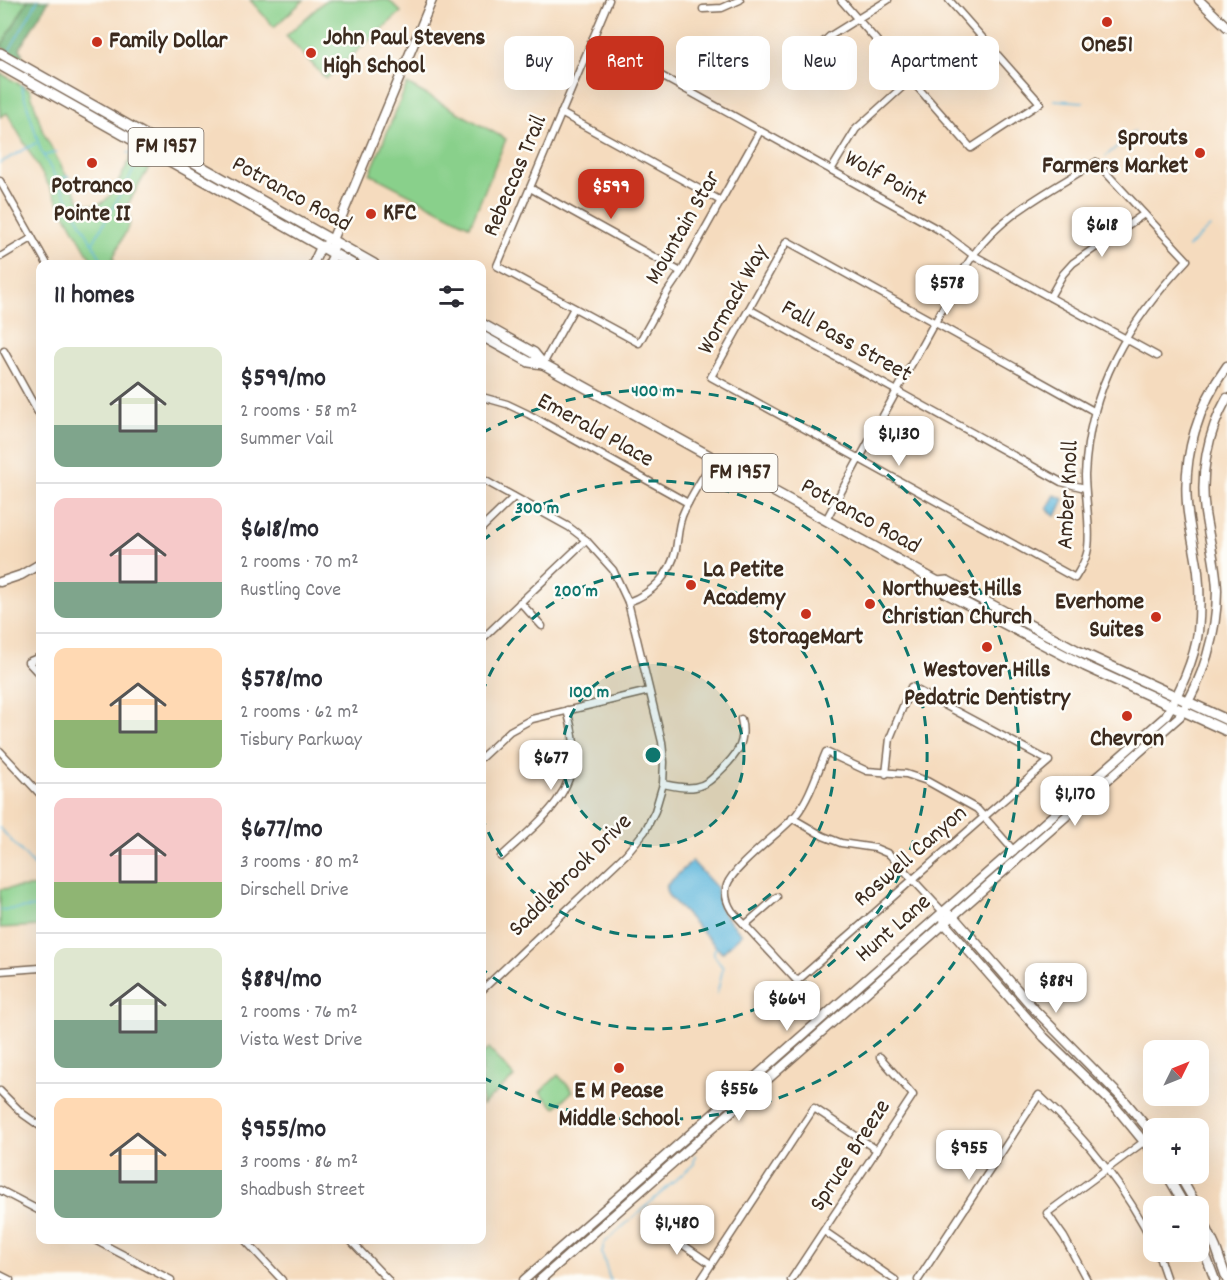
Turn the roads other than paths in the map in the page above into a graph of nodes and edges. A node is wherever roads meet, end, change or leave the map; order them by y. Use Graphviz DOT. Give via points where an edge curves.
graph roads {
  1 [pos="432,0"];
  2 [pos="609,0"];
  3 [pos="740,0"];
  4 [pos="841,0"];
  5 [pos="888,0"];
  6 [pos="949,0"];
  7 [pos="1199,0"];
  8 [pos="703,9"];
  9 [pos="857,20"];
  10 [pos="1227,27"];
  11 [pos="594,36"];
  12 [pos="830,36"];
  13 [pos="871,36"];
  14 [pos="981,36"];
  15 [pos="0,53"];
  16 [pos="586,54"];
  17 [pos="999,57"];
  18 [pos="0,65"];
  19 [pos="664,78"];
  20 [pos="48,80"];
  21 [pos="43,89"];
  22 [pos="899,90"];
  23 [pos="919,90"];
  24 [pos="561,113"];
  25 [pos="760,131"];
  26 [pos="831,170"];
  27 [pos="0,181"];
  28 [pos="530,188"];
  29 [pos="721,201"];
  30 [pos="1144,214"];
  31 [pos="32,238"];
  32 [pos="332,240"];
  33 [pos="321,247"];
  34 [pos="334,254"];
  35 [pos="973,255"];
  36 [pos="0,257"];
  37 [pos="45,260"];
  38 [pos="314,260"];
  39 [pos="331,260"];
  40 [pos="345,260"];
  41 [pos="367,260"];
  42 [pos="681,272"];
  43 [pos="1050,297"];
  44 [pos="574,308"];
  45 [pos="749,309"];
  46 [pos="935,323"];
  47 [pos="486,326"];
  48 [pos="486,338"];
  49 [pos="1125,338"];
  50 [pos="4,351"];
  51 [pos="1157,356"];
  52 [pos="543,364"];
  53 [pos="1227,366"];
  54 [pos="897,391"];
  55 [pos="486,398"];
  56 [pos="1227,398"];
  57 [pos="36,409"];
  58 [pos="1095,412"];
  59 [pos="859,458"];
  60 [pos="714,459"];
  61 [pos="486,481"];
  62 [pos="1186,486"];
  63 [pos="1204,487"];
  64 [pos="1085,488"];
  65 [pos="514,497"];
  66 [pos="688,503"];
  67 [pos="826,520"];
  68 [pos="486,524"];
  69 [pos="586,540"];
  70 [pos="36,566"];
  71 [pos="0,582"];
  72 [pos="938,582"];
  73 [pos="959,600"];
  74 [pos="520,602"];
  75 [pos="628,602"];
  76 [pos="1024,623"];
  77 [pos="542,626"];
  78 [pos="486,635"];
  79 [pos="1028,637"];
  80 [pos="1078,651"];
  81 [pos="1090,656"];
  82 [pos="36,659"];
  83 [pos="1085,666"];
  84 [pos="36,671"];
  85 [pos="649,691"];
  86 [pos="1173,702"];
  87 [pos="1185,707"];
  88 [pos="567,710"];
  89 [pos="741,719"];
  90 [pos="1227,720"];
  91 [pos="1227,731"];
  92 [pos="0,751"];
  93 [pos="486,753"];
  94 [pos="1116,761"];
  95 [pos="886,774"];
  96 [pos="663,784"];
  97 [pos="36,790"];
  98 [pos="1089,798"];
  99 [pos="984,817"];
  100 [pos="792,818"];
  101 [pos="1014,850"];
  102 [pos="501,857"];
  103 [pos="913,879"];
  104 [pos="777,897"];
  105 [pos="943,912"];
  106 [pos="953,916"];
  107 [pos="945,924"];
  108 [pos="745,925"];
  109 [pos="972,938"];
  110 [pos="963,945"];
  111 [pos="36,968"];
  112 [pos="0,971"];
  113 [pos="870,976"];
  114 [pos="877,983"];
  115 [pos="486,986"];
  116 [pos="1052,1029"];
  117 [pos="1044,1037"];
  118 [pos="880,1057"];
  119 [pos="759,1074"];
  120 [pos="765,1081"];
  121 [pos="0,1091"];
  122 [pos="36,1123"];
  123 [pos="1143,1123"];
  124 [pos="1143,1140"];
  125 [pos="1143,1142"];
  126 [pos="877,1150"];
  127 [pos="1108,1168"];
  128 [pos="649,1172"];
  129 [pos="655,1179"];
  130 [pos="0,1190"];
  131 [pos="36,1209"];
  132 [pos="1143,1222"];
  133 [pos="657,1227"];
  134 [pos="824,1231"];
  135 [pos="1209,1232"];
  136 [pos="103,1244"];
  137 [pos="249,1244"];
  138 [pos="354,1244"];
  139 [pos="1160,1262"];
  140 [pos="1208,1262"];
  141 [pos="711,1264"];
  142 [pos="539,1267"];
  143 [pos="0,1275"];
  144 [pos="541,1279"];
  145 [pos="10,1280"];
  146 [pos="171,1280"];
  147 [pos="282,1280"];
  148 [pos="388,1280"];
  149 [pos="524,1280"];
  150 [pos="701,1280"];
  151 [pos="791,1280"];
  152 [pos="895,1280"];
  153 [pos="918,1280"];
  154 [pos="1087,1280"];
  155 [pos="1167,1280"];
  156 [pos="1215,1280"];
  157 [pos="1227,1280"];
  1 -- 32 [label="main road"];
  2 -- 11 [label="street, Rebeccas Trail"];
  3 -- 8 [label="street" via="722,8"];
  4 -- 9 [label="street"];
  5 -- 9 [label="street"];
  6 -- 14 [label="street"];
  7 -- 10 [label="main road"];
  9 -- 12 [label="street"];
  9 -- 13 [label="street"];
  15 -- 20 [label="main road, Potranco Road / FM 1957"];
  16 -- 24 [label="street, Rebeccas Trail"];
  17 -- 23 [label="street" via="1040,103 971,148"];
  18 -- 21 [label="main road, Potranco Road / FM 1957"];
  19 -- 25 [label="street, Wolf Point"];
  20 -- 21 [label="main road"];
  20 -- 32 [label="main road, Potranco Road / FM 1957"];
  21 -- 33 [label="main road, Potranco Road / FM 1957"];
  22 -- 26 [label="street" via="856,129"];
  24 -- 28 [label="street, Rebeccas Trail"];
  24 -- 29 [label="street"];
  25 -- 26 [label="street, Wolf Point"];
  25 -- 29 [label="street, Mountain Star"];
  26 -- 35 [label="street, Wolf Point" via="941,231"];
  27 -- 31 [label="street"];
  28 -- 42 [label="street"];
  28 -- 44 [label="street, Rebeccas Trail" via="497,266"];
  29 -- 42 [label="street, Mountain Star"];
  30 -- 35 [label="street" via="1096,162 1009,218"];
  30 -- 43 [label="street" via="1070,266"];
  30 -- 49 [label="street, Amber Knoll" via="1187,260 1152,298"];
  31 -- 36 [label="street"];
  31 -- 37 [label="street"];
  32 -- 33 [label="main road"];
  32 -- 34 [label="main road"];
  32 -- 41 [label="main road, Potranco Road / FM 1957"];
  33 -- 34 [label="main road, Potranco Road / FM 1957"];
  33 -- 38 [label="main road"];
  34 -- 39 [label="main road"];
  34 -- 40 [label="main road, Potranco Road / FM 1957"];
  35 -- 43 [label="street, Wolf Point"];
  35 -- 46 [label="street"];
  42 -- 44 [label="street, Mountain Star" via="639,343"];
  43 -- 49 [label="street, Wolf Point"];
  44 -- 52 [label="street"];
  45 -- 46 [label="street, Wormack Way" via="787,241"];
  45 -- 54 [label="street, Fall Pass Street"];
  45 -- 59 [label="street, Wormack Way" via="711,377"];
  46 -- 54 [label="street"];
  46 -- 58 [label="street"];
  47 -- 52 [label="main road, Potranco Road / FM 1957" via="534,353"];
  48 -- 52 [label="main road, Potranco Road / FM 1957" via="529,362"];
  49 -- 51 [label="street, Wolf Point"];
  49 -- 58 [label="street, Amber Knoll"];
  50 -- 57 [label="street"];
  52 -- 60 [label="main road, Potranco Road / FM 1957"];
  53 -- 62 [label="main road, Hunt Lane" via="1197,425 1188,458"];
  54 -- 59 [label="street"];
  54 -- 64 [label="street, Fall Pass Street" via="1061,482"];
  55 -- 66 [label="street, Emerald Place" via="528,414"];
  56 -- 63 [label="main road" via="1210,438"];
  58 -- 64 [label="street, Amber Knoll"];
  59 -- 64 [label="street, Amber Knoll" via="1075,578 1088,549"];
  59 -- 67 [label="street"];
  60 -- 66 [label="street"];
  60 -- 67 [label="main road, Potranco Road / FM 1957"];
  61 -- 65 [label="street, Saddlebrook Drive"];
  62 -- 63 [label="main road"];
  62 -- 86 [label="main road, Hunt Lane" via="1198,573 1199,621 1192,656"];
  63 -- 87 [label="main road" via="1216,606 1208,654"];
  65 -- 68 [label="street"];
  65 -- 69 [label="street, Saddlebrook Drive"];
  66 -- 75 [label="street" via="668,570 648,592"];
  67 -- 72 [label="main road, Potranco Road / FM 1957"];
  69 -- 74 [label="street"];
  69 -- 75 [label="street, Saddlebrook Drive" via="613,570"];
  70 -- 71 [label="main road"];
  72 -- 73 [label="main road, Potranco Road / FM 1957" via="944,592"];
  72 -- 76 [label="main road, Potranco Road / FM 1957" via="947,581"];
  73 -- 76 [label="main road" via="965,597"];
  73 -- 79 [label="main road, Potranco Road / FM 1957"];
  74 -- 77 [label="street"];
  74 -- 78 [label="street"];
  75 -- 85 [label="street, Saddlebrook Drive"];
  76 -- 80 [label="main road, Potranco Road / FM 1957"];
  79 -- 80 [label="main road" via="1037,634"];
  79 -- 83 [label="main road, Potranco Road / FM 1957"];
  80 -- 81 [label="main road, Potranco Road / FM 1957"];
  81 -- 83 [label="main road"];
  81 -- 86 [label="main road, Potranco Road / FM 1957"];
  82 -- 84 [label="street" via="28,662"];
  83 -- 86 [label="main road, Potranco Road / FM 1957"];
  85 -- 88 [label="street"];
  85 -- 96 [label="street, Saddlebrook Drive" via="664,755"];
  86 -- 87 [label="main road, Potranco Road / FM 1957"];
  86 -- 94 [label="main road, Hunt Lane" via="1161,721"];
  87 -- 90 [label="main road, Potranco Road / FM 1957"];
  87 -- 91 [label="main road, Potranco Road / FM 1957"];
  87 -- 98 [label="main road, Hunt Lane" via="1173,724"];
  88 -- 93 [label="street" via="524,722"];
  88 -- 102 [label="street" via="574,748 568,783 554,807"];
  89 -- 96 [label="street" via="743,735 738,752 710,781 690,788"];
  92 -- 97 [label="street"];
  94 -- 98 [label="main road" via="1118,766 1089,792"];
  94 -- 101 [label="main road, Hunt Lane"];
  95 -- 99 [label="street" via="906,774 927,782 969,804"];
  95 -- 99 [label="street, Roswell Canyon" via="890,738 910,687 1050,761"];
  95 -- 100 [label="street" via="858,768 826,752 806,799"];
  96 -- 115 [label="street, Saddlebrook Drive" via="652,818 636,843"];
  98 -- 106 [label="main road, Hunt Lane"];
  99 -- 101 [label="street"];
  99 -- 103 [label="street, Roswell Canyon"];
  100 -- 103 [label="street" via="841,843 885,851"];
  100 -- 108 [label="street" via="727,883 727,903"];
  101 -- 105 [label="main road, Hunt Lane"];
  103 -- 105 [label="street"];
  103 -- 108 [label="street, Roswell Canyon" via="797,981"];
  104 -- 108 [label="street"];
  105 -- 106 [label="main road"];
  105 -- 107 [label="main road"];
  105 -- 113 [label="main road, Hunt Lane"];
  106 -- 107 [label="main road, Hunt Lane"];
  106 -- 109 [label="main road"];
  107 -- 110 [label="main road"];
  107 -- 114 [label="main road, Hunt Lane"];
  109 -- 110 [label="main road"];
  109 -- 116 [label="main road"];
  110 -- 117 [label="main road"];
  111 -- 112 [label="street"];
  113 -- 114 [label="main road"];
  113 -- 119 [label="main road, Hunt Lane"];
  114 -- 120 [label="main road, Hunt Lane"];
  116 -- 117 [label="main road"];
  116 -- 123 [label="main road"];
  117 -- 124 [label="main road" via="1113,1104"];
  118 -- 126 [label="street, Spruce Breeze" via="914,1095"];
  119 -- 120 [label="main road"];
  119 -- 128 [label="main road, Hunt Lane"];
  120 -- 129 [label="main road, Hunt Lane"];
  121 -- 122 [label="street"];
  125 -- 127 [label="street"];
  126 -- 134 [label="street, Spruce Breeze"];
  126 -- 141 [label="street" via="814,1107"];
  127 -- 132 [label="street"];
  127 -- 153 [label="street" via="1039,1095"];
  127 -- 154 [label="street" via="1047,1213"];
  128 -- 129 [label="main road"];
  128 -- 142 [label="main road, Hunt Lane"];
  129 -- 144 [label="main road, Hunt Lane"];
  130 -- 131 [label="street"];
  133 -- 141 [label="street"];
  134 -- 151 [label="street, Spruce Breeze"];
  134 -- 152 [label="street"];
  135 -- 157 [label="main road"];
  136 -- 146 [label="street"];
  137 -- 147 [label="street"];
  138 -- 148 [label="street"];
  139 -- 155 [label="street"];
  140 -- 156 [label="main road"];
  141 -- 150 [label="street"];
  142 -- 144 [label="main road"];
  142 -- 149 [label="main road, Hunt Lane"];
  143 -- 145 [label="street"];
}
